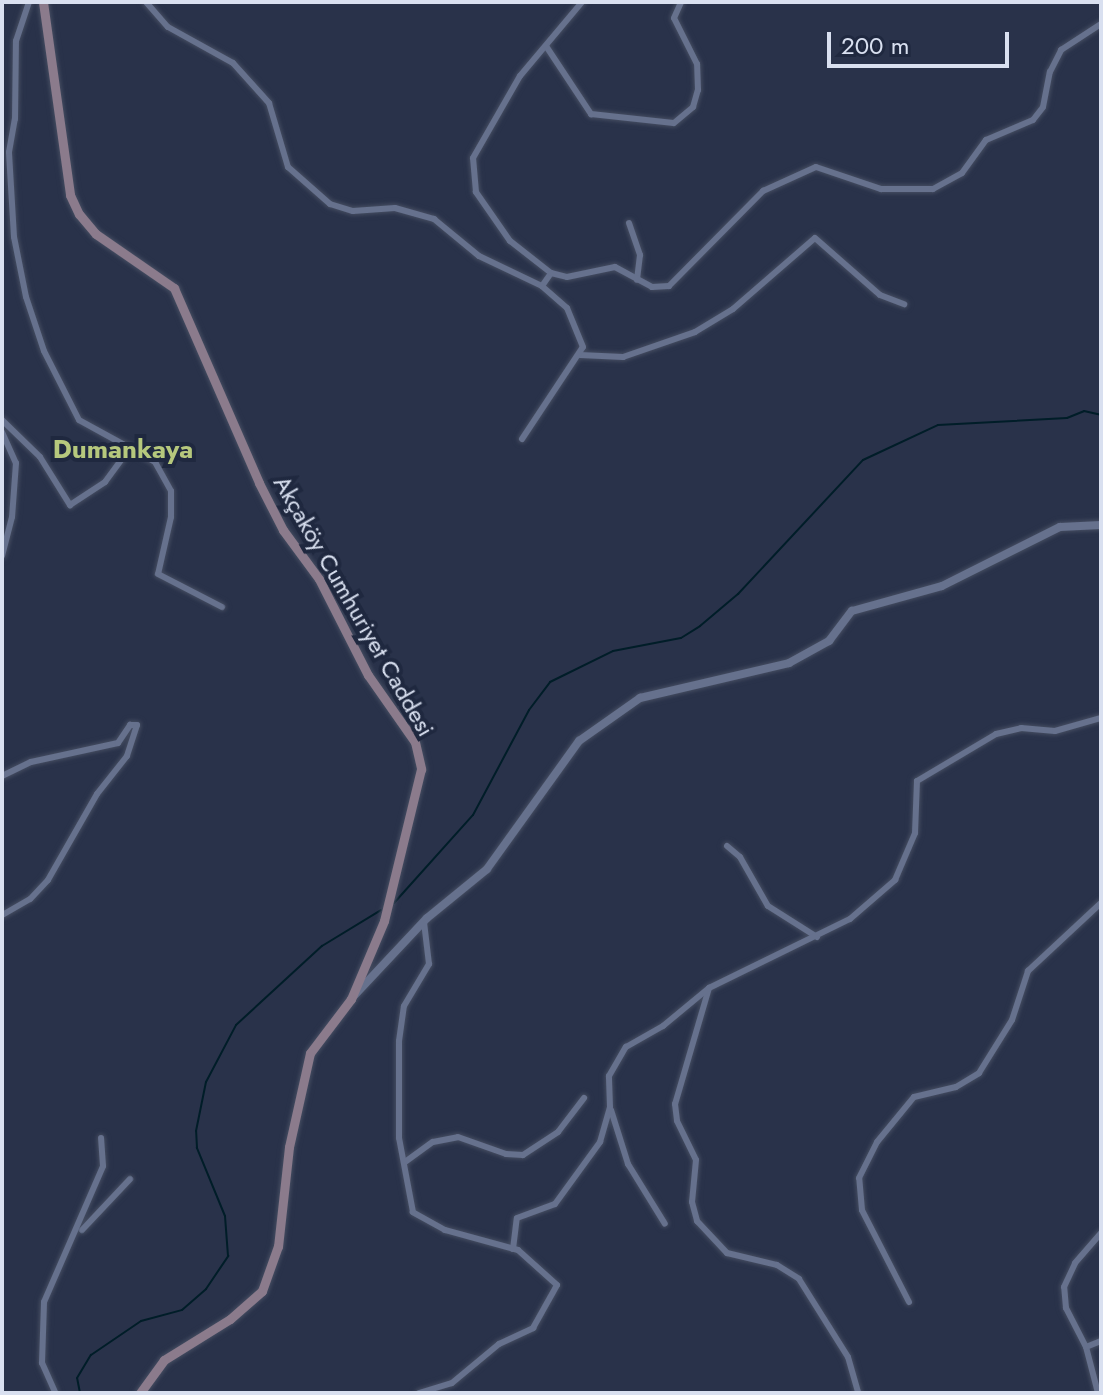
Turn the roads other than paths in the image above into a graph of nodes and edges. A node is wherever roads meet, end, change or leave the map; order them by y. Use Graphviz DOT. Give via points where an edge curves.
graph roads {
  1 [pos="29,2"];
  2 [pos="43,2"];
  3 [pos="146,2"];
  4 [pos="582,2"];
  5 [pos="681,2"];
  6 [pos="1101,24"];
  7 [pos="546,46"];
  8 [pos="629,223"];
  9 [pos="551,273"];
  10 [pos="637,280"];
  11 [pos="542,286"];
  12 [pos="904,304"];
  13 [pos="580,355"];
  14 [pos="2,420"];
  15 [pos="2,432"];
  16 [pos="522,439"];
  17 [pos="130,448"];
  18 [pos="1101,525"];
  19 [pos="2,556"];
  20 [pos="222,607"];
  21 [pos="1101,718"];
  22 [pos="2,776"];
  23 [pos="727,846"];
  24 [pos="1101,903"];
  25 [pos="2,915"];
  26 [pos="424,922"];
  27 [pos="817,937"];
  28 [pos="709,988"];
  29 [pos="351,999"];
  30 [pos="584,1098"];
  31 [pos="610,1107"];
  32 [pos="101,1138"];
  33 [pos="405,1162"];
  34 [pos="130,1179"];
  35 [pos="665,1224"];
  36 [pos="1101,1233"];
  37 [pos="77,1235"];
  38 [pos="513,1249"];
  39 [pos="909,1302"];
  40 [pos="1101,1341"];
  41 [pos="1086,1347"];
  42 [pos="56,1393"];
  43 [pos="140,1393"];
  44 [pos="419,1393"];
  45 [pos="858,1393"];
  46 [pos="1098,1393"];
  1 -- 17 [label="street" via="16,41 9,152 14,237 26,297 44,351 79,420"];
  2 -- 29 [label="main road, Akçaköy Cumhuriyet Caddesi" via="70,195 79,214 96,234 174,288 283,530 319,579 368,675 415,742 421,769 409,823 384,921"];
  3 -- 11 [label="street" via="168,27 233,63 269,103 288,167 330,204 345,210 395,208 434,219 479,256"];
  4 -- 7 [label="street"];
  5 -- 7 [label="street" via="674,18 697,64 698,90 693,107 674,123 591,114"];
  6 -- 10 [label="street" via="1061,50 1043,107 1033,120 986,140 962,173 933,189 881,189 825,167 807,169 763,191 669,286 652,287"];
  7 -- 9 [label="street" via="479,141 472,184 510,241"];
  8 -- 10 [label="street" via="640,255"];
  9 -- 10 [label="street" via="567,277 615,267"];
  9 -- 11 [label="street"];
  11 -- 13 [label="street" via="567,308 581,339"];
  12 -- 13 [label="street" via="880,295 815,238 733,309 695,332 623,357"];
  13 -- 16 [label="street"];
  14 -- 17 [label="street" via="40,457 70,505 105,482"];
  15 -- 19 [label="street" via="16,463 12,517"];
  17 -- 20 [label="street" via="155,462 171,491 171,517 158,574"];
  18 -- 26 [label="street" via="1060,527 942,586 852,611 829,641 789,663 640,698 579,741 487,869"];
  21 -- 27 [label="street" via="1055,731 1004,731 924,775 917,781 915,833 901,873 857,915"];
  22 -- 25 [label="street" via="31,762 118,743 130,725 137,725 127,756 97,794 48,880 30,899"];
  23 -- 27 [label="street" via="740,857 768,906"];
  24 -- 39 [label="street" via="1028,971 1012,1020 979,1073 956,1087 914,1097 877,1142 859,1178 862,1210"];
  26 -- 29 [label="street"];
  26 -- 33 [label="street" via="429,964 400,1022 399,1138"];
  27 -- 28 [label="street"];
  28 -- 31 [label="street" via="620,1053 609,1076"];
  28 -- 45 [label="street" via="675,1104 677,1121 696,1160 692,1202 697,1221 727,1253 777,1265 799,1279 844,1348"];
  29 -- 43 [label="main road, Akçaköy Cumhuriyet Caddesi" via="310,1053 289,1147 278,1246 262,1291 230,1319 164,1360"];
  30 -- 33 [label="street" via="558,1132 523,1155 458,1137 433,1142"];
  31 -- 35 [label="street" via="628,1164"];
  31 -- 38 [label="street" via="600,1142 566,1192 555,1204 517,1218"];
  32 -- 37 [label="street" via="103,1166"];
  33 -- 38 [label="street" via="418,1220"];
  34 -- 37 [label="street"];
  36 -- 41 [label="street" via="1075,1263 1064,1287 1066,1308"];
  37 -- 42 [label="street" via="44,1302 42,1363"];
  38 -- 44 [label="street" via="541,1266 557,1285 533,1328 499,1344 452,1383"];
  40 -- 41 [label="street"];
  41 -- 46 [label="street"];
}
